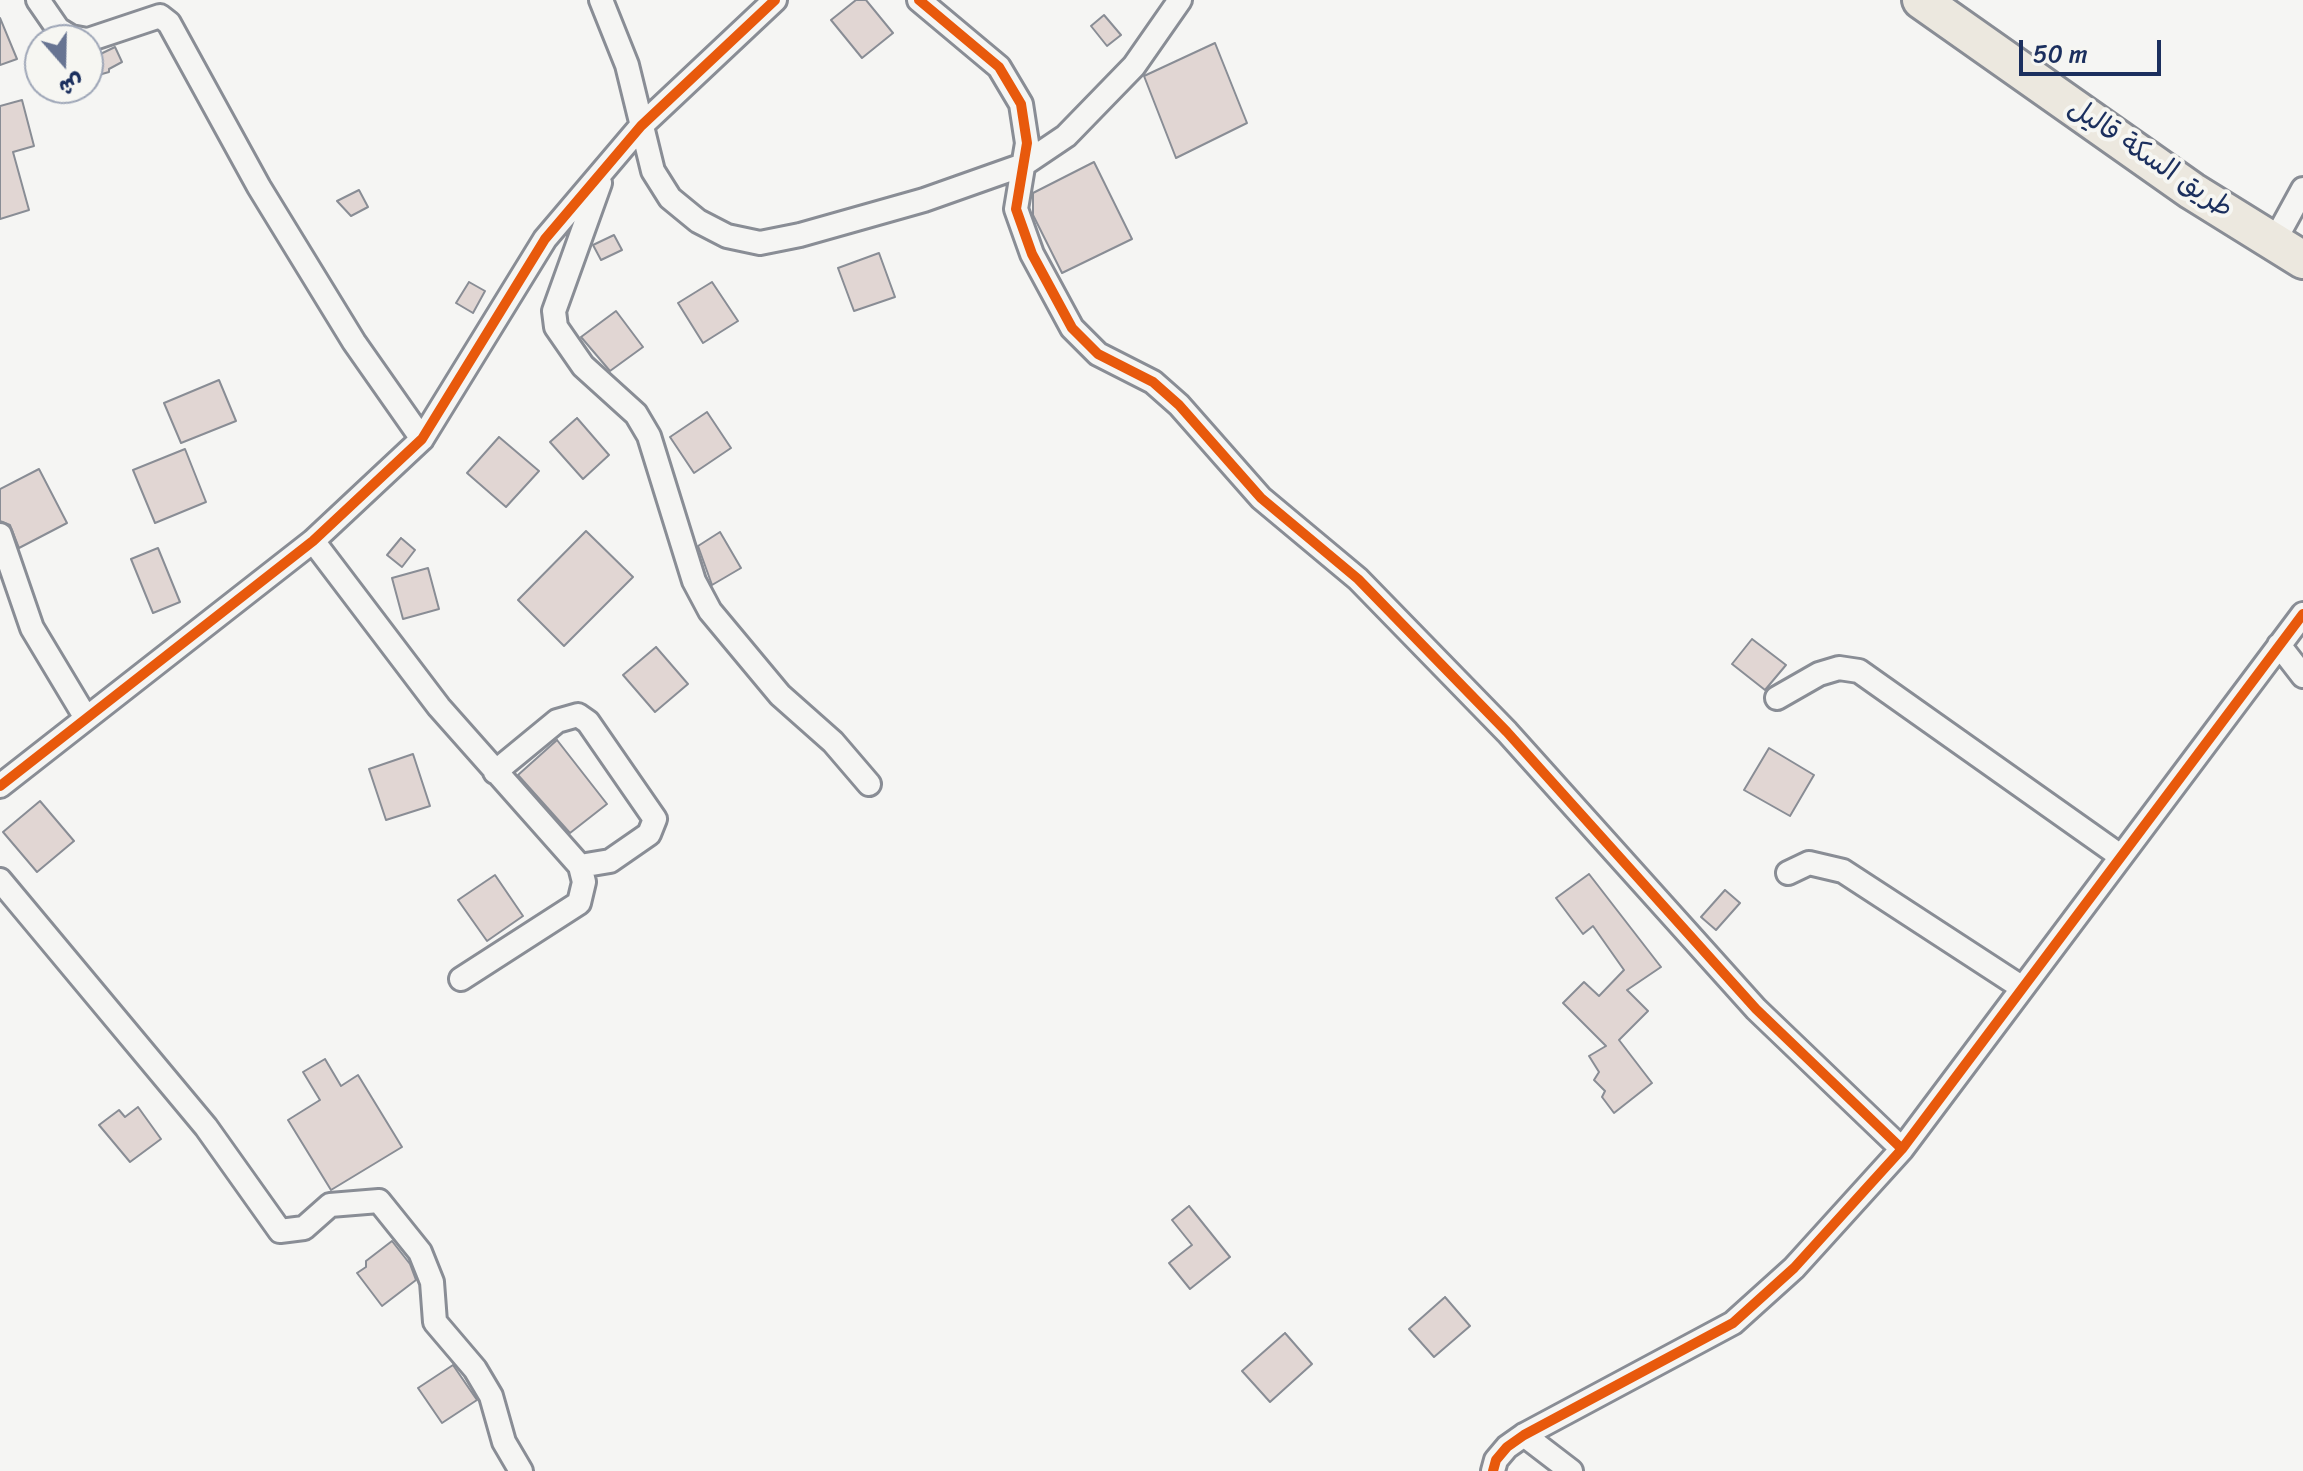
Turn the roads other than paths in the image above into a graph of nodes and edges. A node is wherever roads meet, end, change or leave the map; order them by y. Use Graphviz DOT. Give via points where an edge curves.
graph roads {
  1 [pos="38,0"];
  2 [pos="601,0"];
  3 [pos="775,0"];
  4 [pos="919,0"];
  5 [pos="1180,0"];
  6 [pos="1936,4"];
  7 [pos="55,24"];
  8 [pos="104,35"];
  9 [pos="641,126"];
  10 [pos="610,160"];
  11 [pos="1023,165"];
  12 [pos="2303,189"];
  13 [pos="2288,251"];
  14 [pos="422,439"];
  15 [pos="0,535"];
  16 [pos="313,541"];
  17 [pos="2303,614"];
  18 [pos="2279,645"];
  19 [pos="2303,676"];
  20 [pos="1777,698"];
  21 [pos="86,718"];
  22 [pos="495,772"];
  23 [pos="869,784"];
  24 [pos="0,786"];
  25 [pos="2119,855"];
  26 [pos="580,866"];
  27 [pos="1788,873"];
  28 [pos="0,880"];
  29 [pos="461,979"];
  30 [pos="2021,987"];
  31 [pos="1902,1149"];
  32 [pos="1524,1435"];
  33 [pos="521,1471"];
  34 [pos="1493,1471"];
  35 [pos="1571,1471"];
  1 -- 7 [label="street"];
  2 -- 9 [label="street" via="627,65"];
  3 -- 9 [label="street"];
  4 -- 11 [label="street" via="999,67 1021,104 1027,143"];
  5 -- 11 [label="street" via="1134,66 1066,136"];
  6 -- 13 [label="main road, طريق السكة قاليل" via="2192,191"];
  8 -- 14 [label="street" via="160,16 169,23 259,187 354,342"];
  9 -- 10 [label="street"];
  9 -- 11 [label="street" via="653,171 670,198 727,236 760,243 924,200"];
  10 -- 14 [label="street" via="545,239"];
  10 -- 23 [label="street" via="564,280 554,311 556,327 583,366 636,414 649,436 694,581 710,611 780,695 833,742"];
  11 -- 31 [label="street" via="1016,209 1032,254 1072,328 1098,354 1153,382 1261,498 1358,579 1507,732 1756,1009"];
  12 -- 13 [label="street"];
  14 -- 16 [label="street"];
  15 -- 21 [label="street" via="32,628"];
  16 -- 21 [label="street"];
  16 -- 22 [label="street"];
  17 -- 18 [label="street"];
  18 -- 19 [label="street"];
  18 -- 25 [label="street"];
  20 -- 25 [label="street" via="1829,671 1859,671"];
  21 -- 24 [label="street"];
  22 -- 26 [label="street"];
  22 -- 26 [label="street" via="557,721 578,715 588,722 655,819 649,834 610,861"];
  25 -- 30 [label="street"];
  26 -- 29 [label="street" via="584,882 579,903"];
  27 -- 30 [label="street" via="1809,863 1843,871"];
  28 -- 33 [label="street" via="206,1127 280,1231 304,1228 330,1205 379,1201 420,1252 432,1282 435,1322 491,1396 504,1442"];
  30 -- 31 [label="street"];
  31 -- 32 [label="street" via="1794,1268 1733,1323"];
  32 -- 34 [label="street" via="1507,1447"];
  32 -- 35 [label="street"];
}
